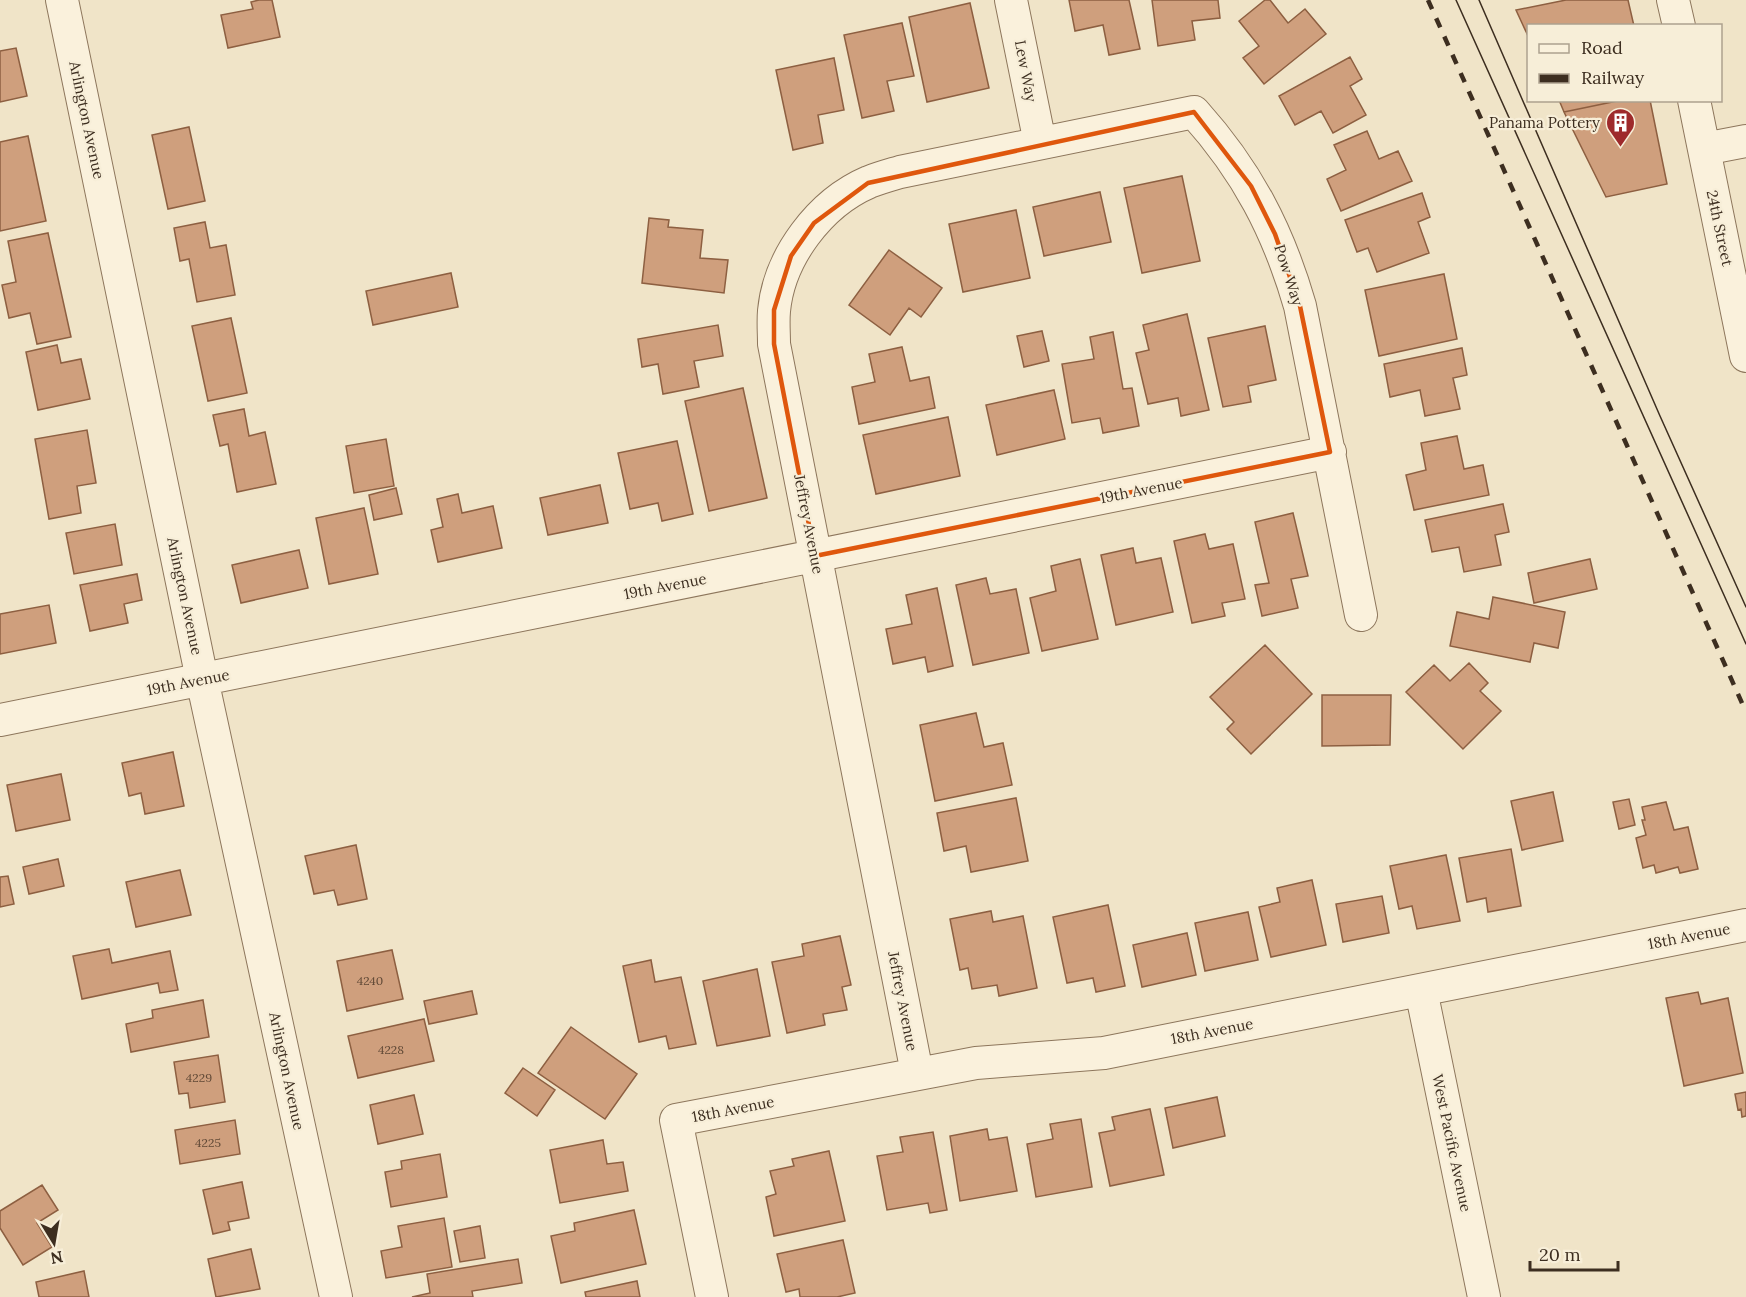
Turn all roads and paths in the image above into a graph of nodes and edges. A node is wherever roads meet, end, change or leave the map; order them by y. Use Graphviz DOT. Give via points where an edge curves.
graph roads {
  1 [pos="63,0"];
  2 [pos="1011,0"];
  3 [pos="1673,0"];
  4 [pos="1678,24"];
  5 [pos="1694,102"];
  6 [pos="1746,141"];
  7 [pos="1040,143"];
  8 [pos="1704,149"];
  9 [pos="1741,301"];
  10 [pos="1746,356"];
  11 [pos="1330,452"];
  12 [pos="815,556"];
  13 [pos="1361,615"];
  14 [pos="202,679"];
  15 [pos="0,720"];
  16 [pos="1746,925"];
  17 [pos="1421,990"];
  18 [pos="917,1073"];
  19 [pos="336,1297"];
  20 [pos="712,1297"];
  21 [pos="1484,1297"];
  1 -- 14 [label="street, Arlington Avenue"];
  2 -- 7 [label="street, Lew Way"];
  3 -- 4 [label="street"];
  5 -- 8 [label="street, 24th Street"];
  6 -- 8 [label="street"];
  7 -- 11 [label="street, Pow Way" via="1194,112 1251,186 1275,234 1300,306"];
  7 -- 12 [label="street, Jeffrey Avenue" via="900,172 868,183 836,202 814,223 791,256 774,309 774,344"];
  8 -- 9 [label="street, 24th Street"];
  9 -- 10 [label="street, 24th Street"];
  11 -- 12 [label="street, 19th Avenue"];
  11 -- 13 [label="street, Pow Way"];
  12 -- 14 [label="street, 19th Avenue"];
  12 -- 18 [label="street, Jeffrey Avenue"];
  14 -- 15 [label="street, 19th Avenue"];
  14 -- 19 [label="street, Arlington Avenue"];
  16 -- 17 [label="street, 18th Avenue"];
  17 -- 18 [label="street, 18th Avenue" via="1104,1053 976,1063"];
  17 -- 21 [label="street, West Pacific Avenue"];
  18 -- 20 [label="street, 18th Avenue" via="676,1120"];
}
